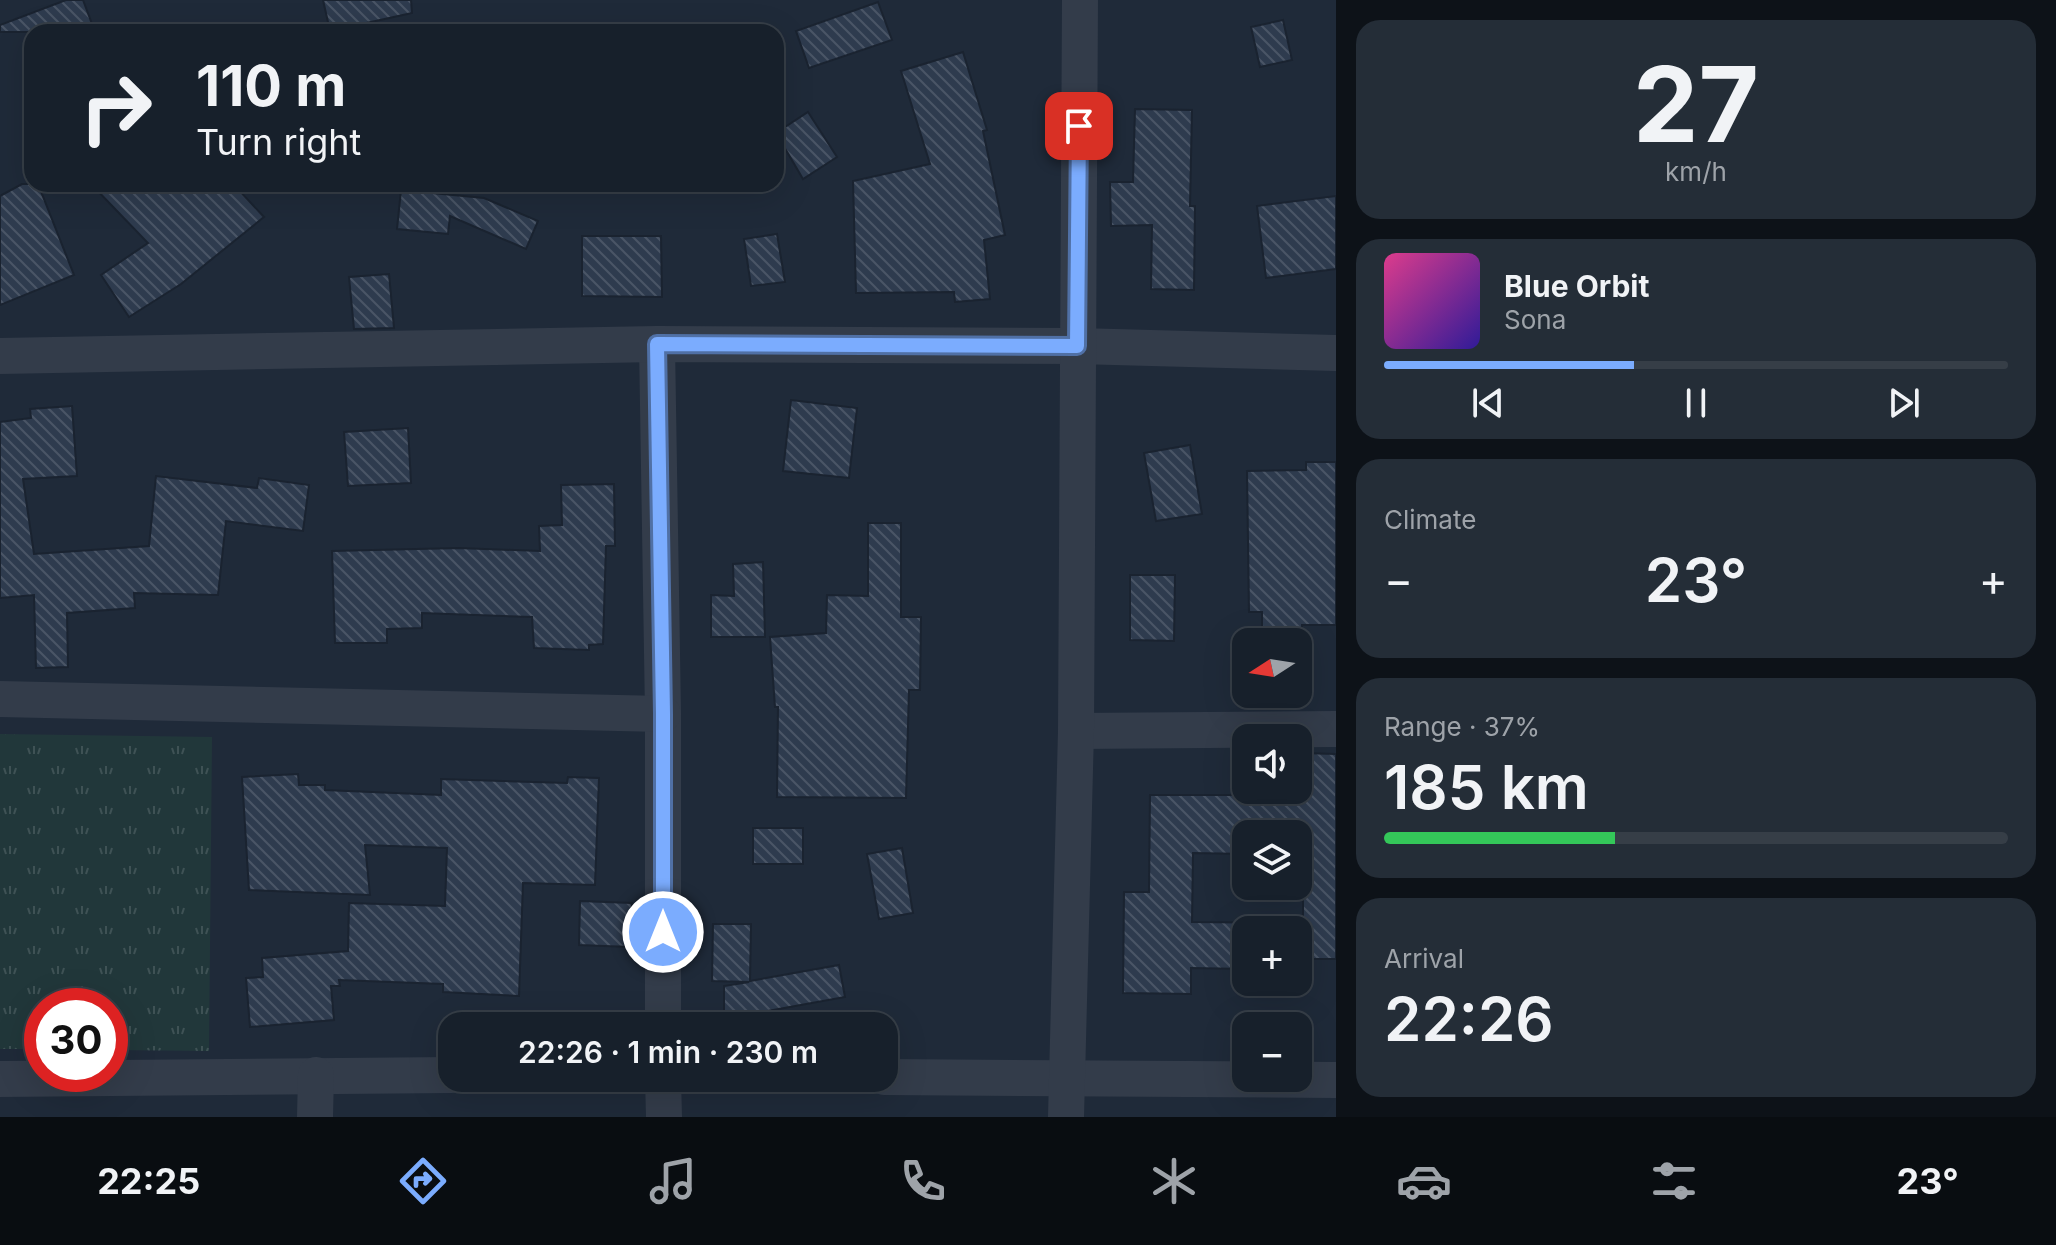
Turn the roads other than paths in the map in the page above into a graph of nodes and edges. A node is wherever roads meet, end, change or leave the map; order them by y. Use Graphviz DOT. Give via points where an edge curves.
graph roads {
  1 [pos="1080,0"];
  2 [pos="657,344"];
  3 [pos="1077,346"];
  4 [pos="1336,353"];
  5 [pos="0,356"];
  6 [pos="0,699"];
  7 [pos="663,714"];
  8 [pos="1336,729"];
  9 [pos="1076,731"];
  10 [pos="663,1012"];
  11 [pos="316,1075"];
  12 [pos="438,1075"];
  13 [pos="898,1077"];
  14 [pos="0,1079"];
  15 [pos="1067,1079"];
  16 [pos="1336,1080"];
  17 [pos="663,1092"];
  18 [pos="315,1117"];
  19 [pos="664,1117"];
  20 [pos="1066,1117"];
  1 -- 3 [label="street"];
  2 -- 3 [label="street"];
  2 -- 5 [label="street"];
  2 -- 7 [label="street"];
  3 -- 4 [label="street"];
  3 -- 9 [label="street"];
  6 -- 7 [label="street"];
  7 -- 10 [label="street"];
  8 -- 9 [label="street"];
  9 -- 15 [label="street"];
  11 -- 12 [label="street"];
  11 -- 14 [label="street"];
  11 -- 18 [label="street"];
  13 -- 15 [label="street"];
  15 -- 16 [label="street"];
  15 -- 20 [label="street"];
  17 -- 19 [label="street"];
}
